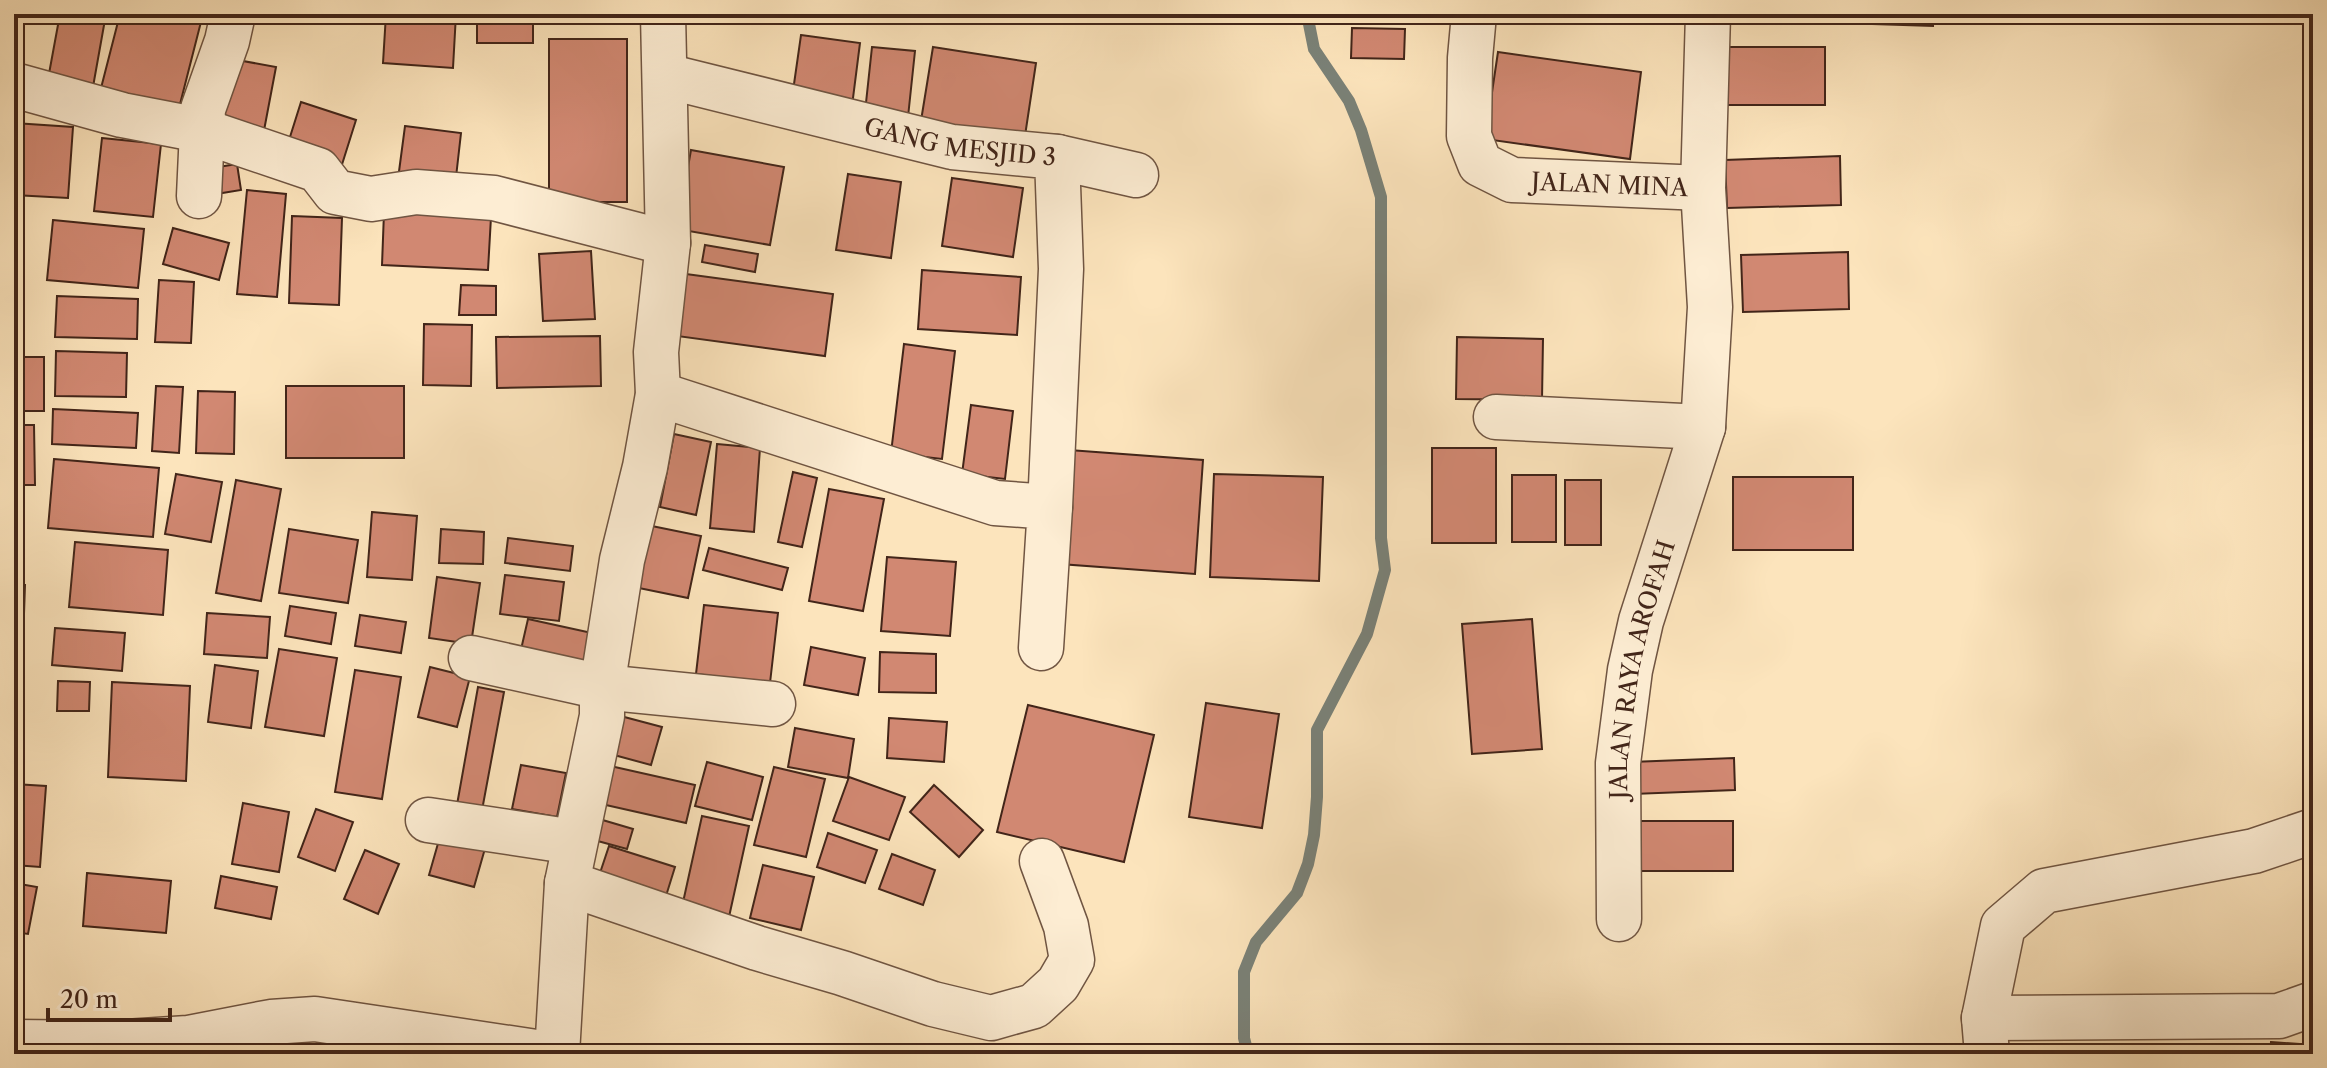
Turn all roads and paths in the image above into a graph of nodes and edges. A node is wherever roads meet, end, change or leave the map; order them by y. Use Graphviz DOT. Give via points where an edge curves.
graph roads {
  1 [pos="233,14"];
  2 [pos="663,14"];
  3 [pos="1474,14"];
  4 [pos="1708,14"];
  5 [pos="666,76"];
  6 [pos="14,85"];
  7 [pos="200,130"];
  8 [pos="1057,157"];
  9 [pos="1136,175"];
  10 [pos="1703,188"];
  11 [pos="199,196"];
  12 [pos="668,243"];
  13 [pos="658,394"];
  14 [pos="1496,417"];
  15 [pos="1703,427"];
  16 [pos="1050,507"];
  17 [pos="1041,648"];
  18 [pos="471,658"];
  19 [pos="602,687"];
  20 [pos="773,704"];
  21 [pos="428,820"];
  22 [pos="2312,835"];
  23 [pos="1042,861"];
  24 [pos="570,862"];
  25 [pos="1619,919"];
  26 [pos="2313,1004"];
  27 [pos="1986,1036"];
  28 [pos="14,1042"];
  29 [pos="549,1054"];
  30 [pos="557,1054"];
  1 -- 7 [label="street"];
  2 -- 5 [label="street"];
  3 -- 10 [label="street, JALAN MINA" via="1469,136 1480,164 1512,180"];
  4 -- 10 [label="street, JALAN RAYA AROFAH"];
  5 -- 8 [label="street, GANG MESJID 3" via="952,147"];
  5 -- 12 [label="street"];
  6 -- 7 [label="street"];
  7 -- 11 [label="street"];
  7 -- 12 [label="street" via="318,170 335,192 371,199 416,192 494,198"];
  8 -- 9 [label="street"];
  8 -- 16 [label="street, GANG MESJID 3" via="1061,269"];
  10 -- 15 [label="street, JALAN RAYA AROFAH" via="1710,307"];
  12 -- 13 [label="street" via="656,352"];
  13 -- 16 [label="street" via="995,503"];
  13 -- 19 [label="street" via="622,560"];
  14 -- 15 [label="street"];
  15 -- 25 [label="street, JALAN RAYA AROFAH" via="1630,670 1618,763"];
  16 -- 17 [label="street, GANG MESJID 3"];
  18 -- 19 [label="street"];
  19 -- 20 [label="street"];
  19 -- 24 [label="street" via="602,716"];
  21 -- 24 [label="street"];
  22 -- 27 [label="street" via="2044,891 2003,926"];
  23 -- 24 [label="street" via="1066,926 1072,960 1058,984 1034,1006 991,1018 902,995 637,908"];
  24 -- 30 [label="street"];
  26 -- 27 [label="street" via="2279,1016"];
  28 -- 29 [label="street" via="188,1038 315,1019"];
}
